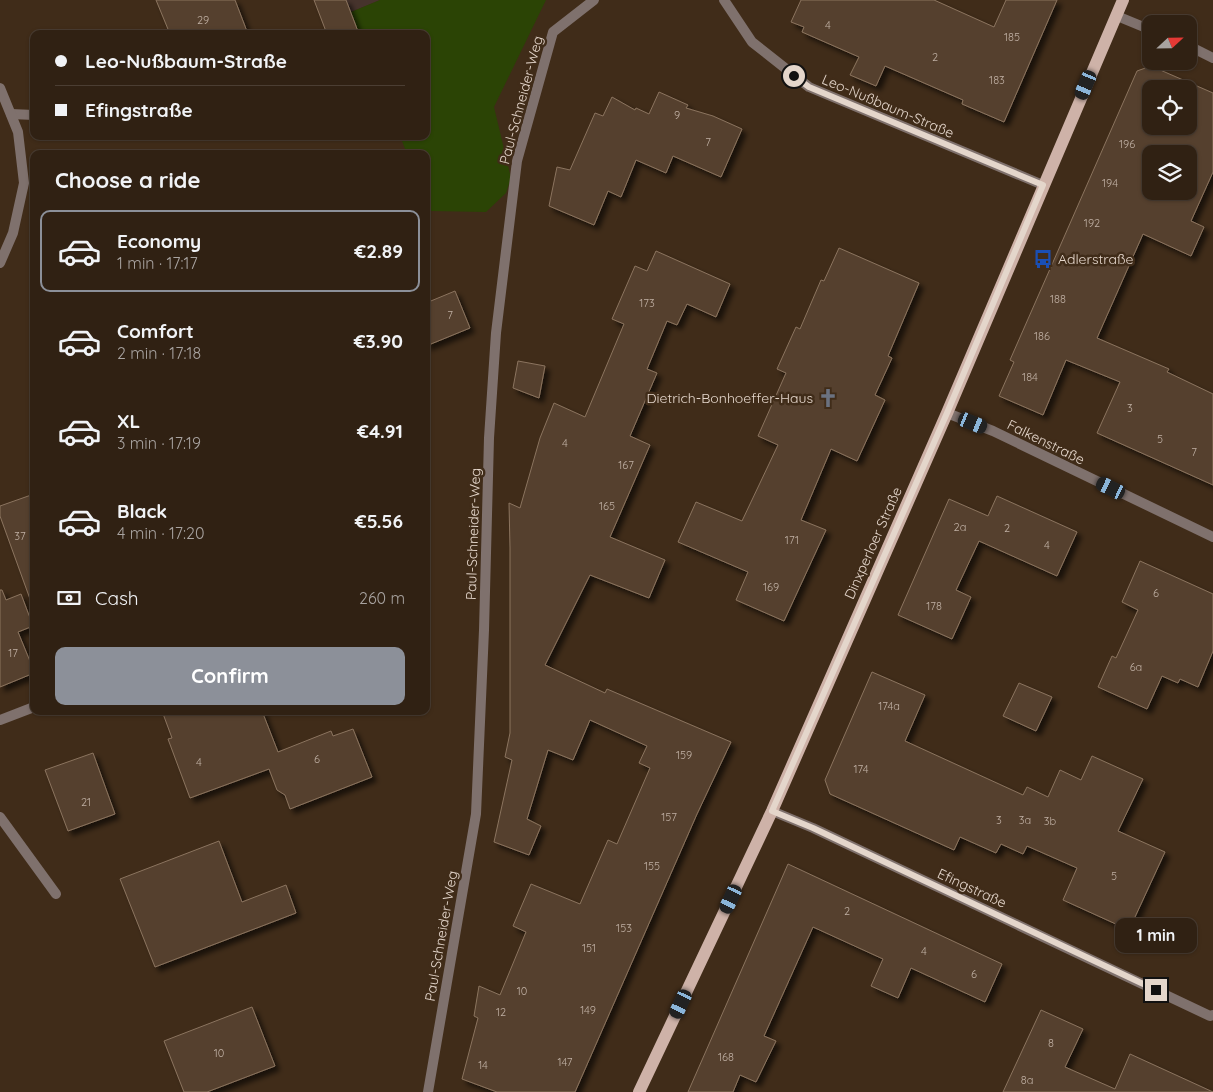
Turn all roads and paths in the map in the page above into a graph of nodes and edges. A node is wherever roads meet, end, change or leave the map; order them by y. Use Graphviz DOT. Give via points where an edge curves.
graph roads {
  1 [pos="594,0"];
  2 [pos="724,0"];
  3 [pos="1123,0"];
  4 [pos="1116,16"];
  5 [pos="1142,26"];
  6 [pos="1198,50"];
  7 [pos="1213,58"];
  8 [pos="0,88"];
  9 [pos="11,114"];
  10 [pos="30,114"];
  11 [pos="1043,185"];
  12 [pos="0,263"];
  13 [pos="947,413"];
  14 [pos="1213,537"];
  15 [pos="30,709"];
  16 [pos="0,720"];
  17 [pos="772,811"];
  18 [pos="0,817"];
  19 [pos="56,894"];
  20 [pos="1213,1015"];
  21 [pos="428,1092"];
  22 [pos="639,1092"];
  1 -- 21 [label="street, Paul-Schneider-Weg" via="553,32 517,161 495,343 489,438 476,814"];
  2 -- 11 [label="street, Leo-Nußbaum-Straße" via="752,42 809,87"];
  3 -- 4 [label="main road, Dinxperloer Straße"];
  4 -- 5 [label="street"];
  4 -- 11 [label="main road, Dinxperloer Straße"];
  6 -- 7 [label="street"];
  8 -- 9 [label="street"];
  9 -- 10 [label="street"];
  9 -- 12 [label="street" via="18,132 24,183 13,233"];
  11 -- 13 [label="main road, Dinxperloer Straße"];
  13 -- 14 [label="street, Falkenstraße" via="992,431"];
  13 -- 17 [label="main road, Dinxperloer Straße"];
  15 -- 16 [label="street"];
  17 -- 20 [label="street, Efingstraße"];
  17 -- 22 [label="main road, Dinxperloer Straße"];
  18 -- 19 [label="street"];
}
